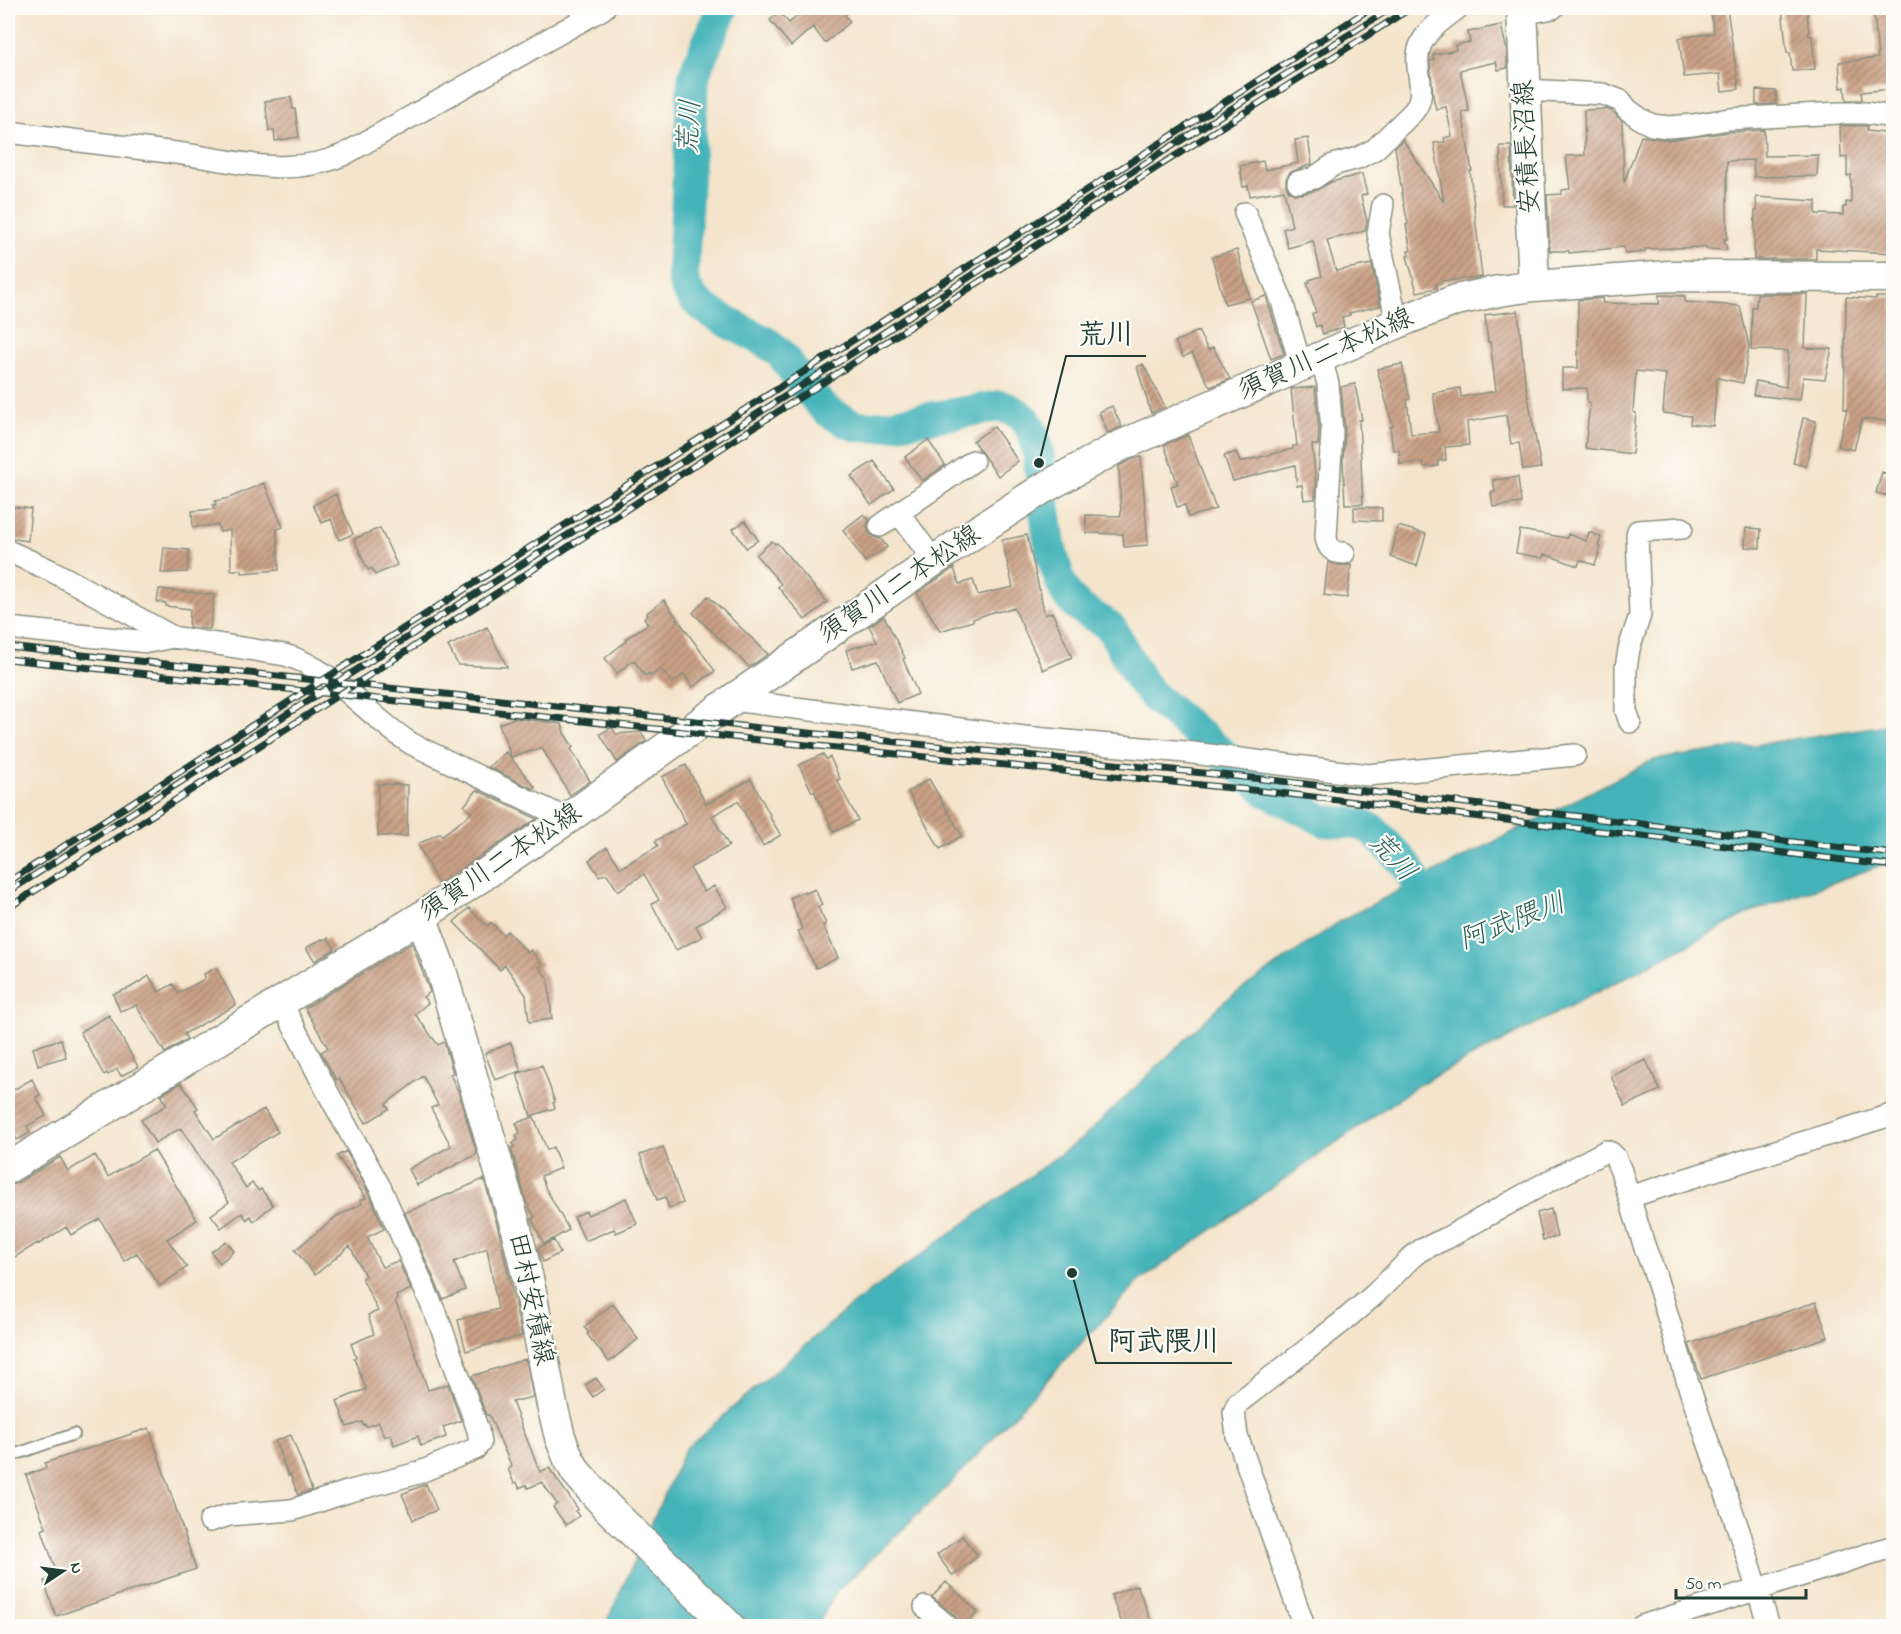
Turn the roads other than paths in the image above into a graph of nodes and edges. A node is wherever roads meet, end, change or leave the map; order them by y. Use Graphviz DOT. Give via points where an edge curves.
graph roads {
  1 [pos="604,8"];
  2 [pos="1458,8"];
  3 [pos="1553,8"];
  4 [pos="1522,11"];
  5 [pos="1525,90"];
  6 [pos="1893,117"];
  7 [pos="8,132"];
  8 [pos="1298,182"];
  9 [pos="1383,205"];
  10 [pos="1245,213"];
  11 [pos="1893,277"];
  12 [pos="1534,286"];
  13 [pos="1397,323"];
  14 [pos="1311,362"];
  15 [pos="972,461"];
  16 [pos="899,513"];
  17 [pos="880,526"];
  18 [pos="1682,528"];
  19 [pos="8,551"];
  20 [pos="1344,553"];
  21 [pos="934,561"];
  22 [pos="8,628"];
  23 [pos="173,637"];
  24 [pos="732,700"];
  25 [pos="1630,722"];
  26 [pos="1575,754"];
  27 [pos="567,819"];
  28 [pos="422,917"];
  29 [pos="281,1002"];
  30 [pos="1893,1114"];
  31 [pos="8,1168"];
  32 [pos="1629,1197"];
  33 [pos="74,1434"];
  34 [pos="8,1457"];
  35 [pos="210,1521"];
  36 [pos="1893,1546"];
  37 [pos="1757,1590"];
  38 [pos="925,1607"];
  39 [pos="729,1626"];
  40 [pos="947,1626"];
  41 [pos="1304,1626"];
  42 [pos="1642,1626"];
  43 [pos="1769,1626"];
  1 -- 7 [label="street" via="343,155 318,164 270,167"];
  2 -- 8 [label="street" via="1421,42 1418,56 1422,94 1417,108 1370,152"];
  3 -- 4 [label="street"];
  4 -- 5 [label="main road, 安積長沼線"];
  5 -- 6 [label="street" via="1603,94 1621,101 1642,120 1668,127 1839,113"];
  5 -- 12 [label="main road, 安積長沼線"];
  9 -- 13 [label="street" via="1378,233"];
  10 -- 14 [label="street"];
  11 -- 12 [label="main road, 須賀川二本松線" via="1670,276"];
  12 -- 13 [label="main road, 須賀川二本松線" via="1454,301"];
  13 -- 14 [label="main road, 須賀川二本松線"];
  14 -- 20 [label="street" via="1328,384 1332,432 1326,536 1330,548"];
  14 -- 21 [label="main road, 須賀川二本松線" via="1118,447 1042,489"];
  15 -- 16 [label="street"];
  16 -- 17 [label="street"];
  16 -- 21 [label="street"];
  18 -- 25 [label="street" via="1636,534 1640,615 1627,655 1626,711"];
  19 -- 23 [label="street"];
  21 -- 24 [label="main road, 須賀川二本松線"];
  22 -- 23 [label="street" via="148,642"];
  23 -- 27 [label="street" via="298,659 328,677 394,733"];
  24 -- 26 [label="street" via="1368,775"];
  24 -- 27 [label="main road, 須賀川二本松線"];
  27 -- 28 [label="main road, 須賀川二本松線"];
  28 -- 29 [label="main road, 須賀川二本松線"];
  28 -- 39 [label="main road, 田村安積線" via="515,1224 560,1437 568,1457 576,1472 628,1529"];
  29 -- 31 [label="main road, 須賀川二本松線"];
  29 -- 35 [label="street" via="381,1189 440,1324 480,1443 475,1449 418,1473 292,1510 229,1515"];
  30 -- 32 [label="street"];
  32 -- 37 [label="street"];
  32 -- 41 [label="street" via="1618,1162 1606,1151 1538,1186 1412,1257 1341,1323 1238,1403 1234,1412 1238,1436"];
  33 -- 34 [label="lane"];
  36 -- 37 [label="street"];
  37 -- 42 [label="street"];
  37 -- 43 [label="street"];
  38 -- 40 [label="street"];
}
